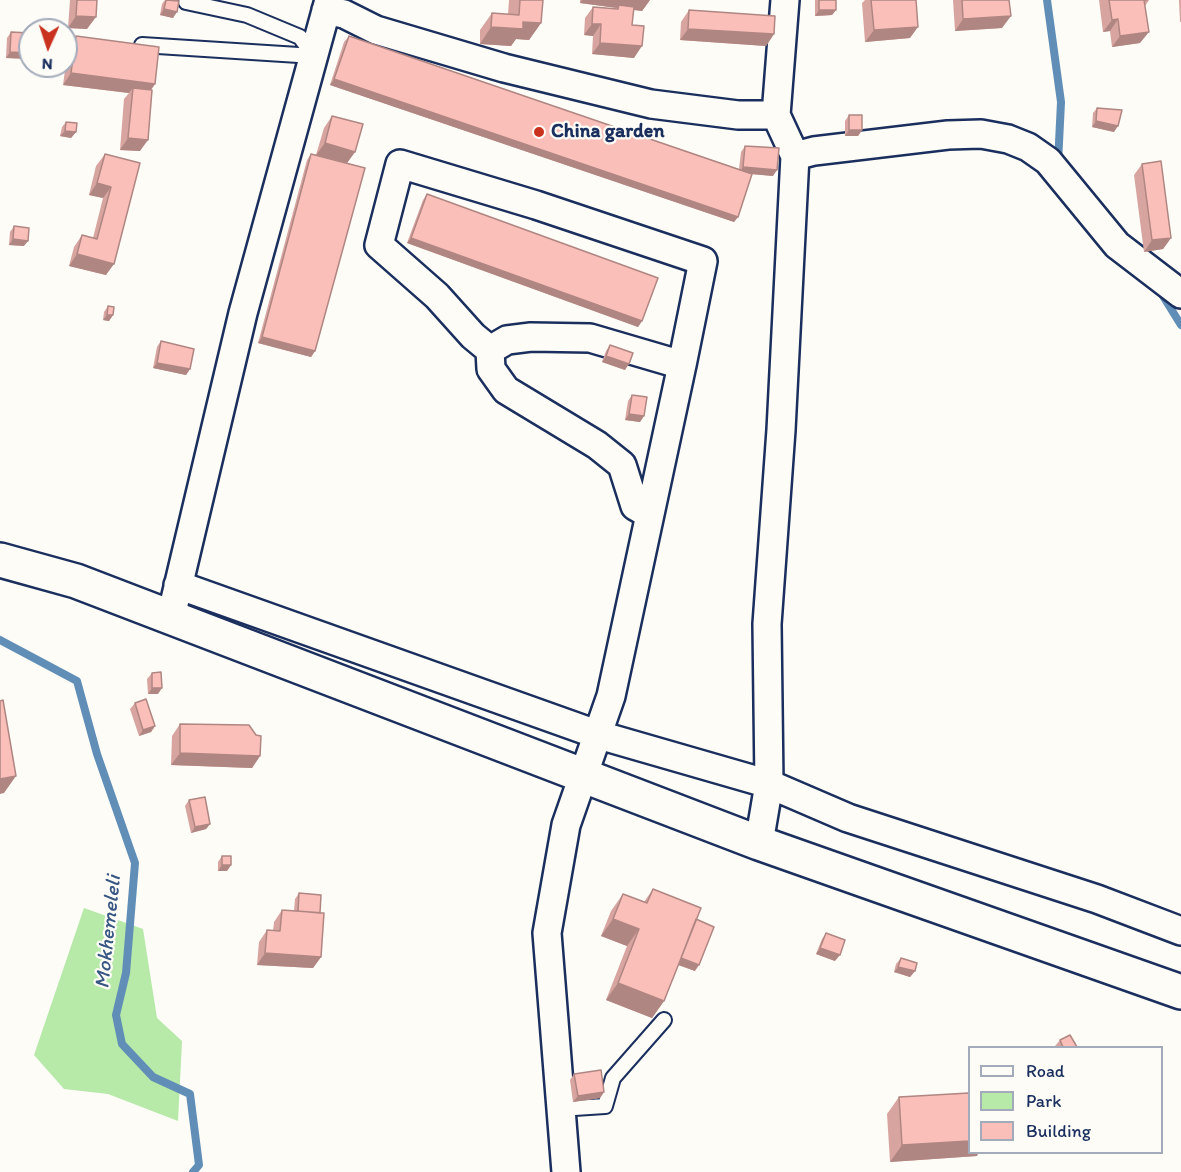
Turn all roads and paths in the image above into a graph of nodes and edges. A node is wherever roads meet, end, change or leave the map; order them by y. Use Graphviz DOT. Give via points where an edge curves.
graph roads {
  1 [pos="785,0"];
  2 [pos="186,2"];
  3 [pos="328,5"];
  4 [pos="131,45"];
  5 [pos="314,56"];
  6 [pos="776,115"];
  7 [pos="795,156"];
  8 [pos="1181,294"];
  9 [pos="490,350"];
  10 [pos="682,365"];
  11 [pos="649,514"];
  12 [pos="0,560"];
  13 [pos="175,601"];
  14 [pos="599,735"];
  15 [pos="584,777"];
  16 [pos="769,784"];
  17 [pos="759,843"];
  18 [pos="1181,931"];
  19 [pos="1181,992"];
  20 [pos="664,1020"];
  21 [pos="559,1109"];
  22 [pos="566,1172"];
  1 -- 6 [label="street"];
  2 -- 5 [label="lane" via="247,15 300,37"];
  3 -- 5 [label="street"];
  3 -- 6 [label="street" via="376,30 504,68 651,104 738,115"];
  4 -- 5 [label="lane"];
  5 -- 13 [label="street" via="243,313"];
  6 -- 7 [label="street"];
  7 -- 8 [label="street" via="948,135 981,134 1008,139 1048,161 1117,245"];
  7 -- 16 [label="street" via="767,624"];
  9 -- 10 [label="street" via="507,340 531,337 590,338"];
  9 -- 10 [label="street" via="379,245 400,164 702,261"];
  9 -- 11 [label="street" via="491,369 506,390 597,445 622,465 635,506"];
  10 -- 11 [label="street"];
  11 -- 14 [label="street"];
  12 -- 13 [label="main road"];
  13 -- 14 [label="street"];
  13 -- 15 [label="main road"];
  14 -- 15 [label="street"];
  14 -- 16 [label="street"];
  15 -- 17 [label="main road"];
  15 -- 21 [label="street" via="566,825 547,933"];
  16 -- 17 [label="street"];
  16 -- 18 [label="street" via="848,818 1097,899"];
  17 -- 19 [label="main road"];
  20 -- 21 [label="lane" via="613,1078 605,1106"];
  21 -- 22 [label="street"];
}
